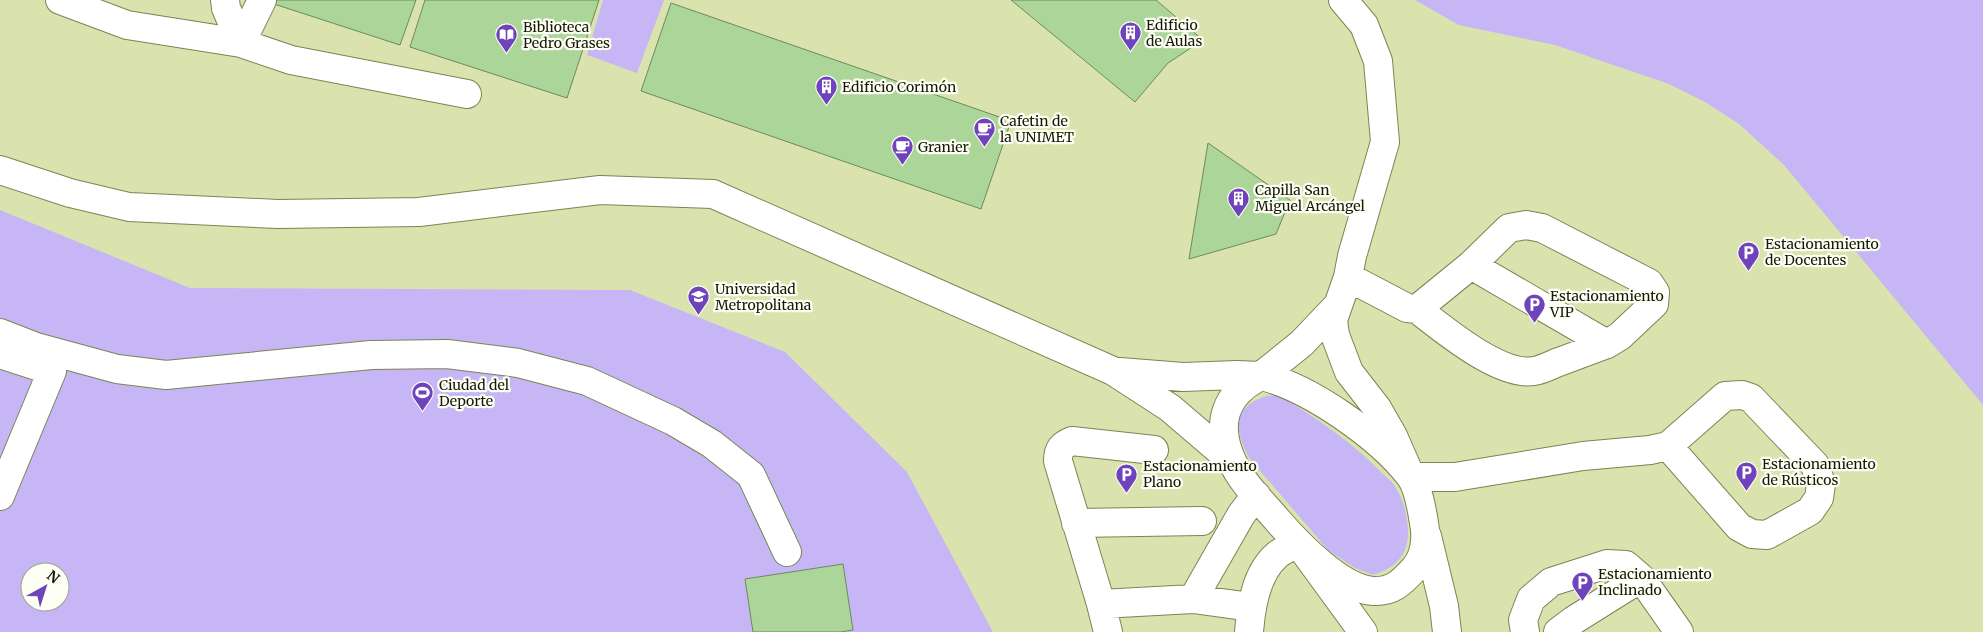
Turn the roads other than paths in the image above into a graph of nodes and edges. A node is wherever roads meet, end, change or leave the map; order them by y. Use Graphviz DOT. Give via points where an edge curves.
graph roads {
  1 [pos="60,0"];
  2 [pos="224,0"];
  3 [pos="262,0"];
  4 [pos="1343,0"];
  5 [pos="241,43"];
  6 [pos="467,94"];
  7 [pos="0,170"];
  8 [pos="1471,265"];
  9 [pos="1348,277"];
  10 [pos="1338,306"];
  11 [pos="1417,309"];
  12 [pos="0,333"];
  13 [pos="1606,344"];
  14 [pos="0,354"];
  15 [pos="52,371"];
  16 [pos="1113,371"];
  17 [pos="1261,376"];
  18 [pos="109,386"];
  19 [pos="1668,446"];
  20 [pos="1154,450"];
  21 [pos="1232,461"];
  22 [pos="1411,477"];
  23 [pos="1256,495"];
  24 [pos="0,496"];
  25 [pos="1202,521"];
  26 [pos="1076,523"];
  27 [pos="1426,532"];
  28 [pos="1298,543"];
  29 [pos="787,552"];
  30 [pos="1640,578"];
  31 [pos="1193,599"];
  32 [pos="1101,604"];
  33 [pos="1250,620"];
  34 [pos="1108,632"];
  35 [pos="1363,632"];
  36 [pos="1447,632"];
  37 [pos="1525,632"];
  38 [pos="1558,632"];
  39 [pos="1679,632"];
  1 -- 5 [label="lane" via="127,25"];
  2 -- 5 [label="lane"];
  3 -- 5 [label="lane"];
  4 -- 9 [label="lane" via="1364,25 1378,61 1385,142"];
  5 -- 6 [label="lane" via="290,60"];
  7 -- 16 [label="lane" via="70,193 129,207 278,214 420,212 600,190 713,194"];
  8 -- 11 [label="lane"];
  8 -- 13 [label="lane"];
  8 -- 13 [label="lane" via="1509,228 1526,225 1542,228 1649,283 1655,292 1654,304 1620,336"];
  9 -- 10 [label="lane"];
  9 -- 11 [label="lane" via="1407,308"];
  10 -- 17 [label="lane" via="1302,343"];
  10 -- 22 [label="lane" via="1333,320 1335,335 1349,372 1377,408"];
  11 -- 13 [label="lane" via="1481,355 1515,370 1533,371"];
  12 -- 29 [label="lane" via="36,347 117,369 166,376 371,355 447,354 518,363 586,381 673,421 712,444 751,475"];
  14 -- 15 [label="lane"];
  15 -- 18 [label="lane"];
  15 -- 24 [label="lane"];
  16 -- 17 [label="lane" via="1182,378"];
  16 -- 21 [label="lane" via="1170,408"];
  17 -- 21 [label="lane" via="1237,393 1224,414 1225,437"];
  17 -- 22 [label="lane" via="1310,396 1336,412 1380,444"];
  19 -- 19 [label="lane" via="1739,526 1752,534 1768,535 1810,511 1819,498 1821,484 1815,465 1751,398 1725,396"];
  19 -- 22 [label="lane" via="1455,477"];
  20 -- 26 [label="lane" via="1072,441 1064,444 1058,452 1058,461"];
  21 -- 23 [label="lane"];
  22 -- 27 [label="lane"];
  23 -- 28 [label="lane"];
  23 -- 31 [label="lane"];
  25 -- 26 [label="lane"];
  26 -- 32 [label="lane"];
  27 -- 28 [label="lane" via="1423,554 1417,566 1391,590 1364,591 1343,581"];
  27 -- 36 [label="lane"];
  28 -- 33 [label="lane" via="1277,556 1262,576"];
  28 -- 35 [label="lane"];
  30 -- 37 [label="lane" via="1626,565 1607,564 1551,582 1532,599 1523,620"];
  30 -- 38 [label="lane"];
  30 -- 39 [label="lane"];
  31 -- 32 [label="lane"];
  31 -- 33 [label="lane"];
  32 -- 34 [label="lane"];
}
